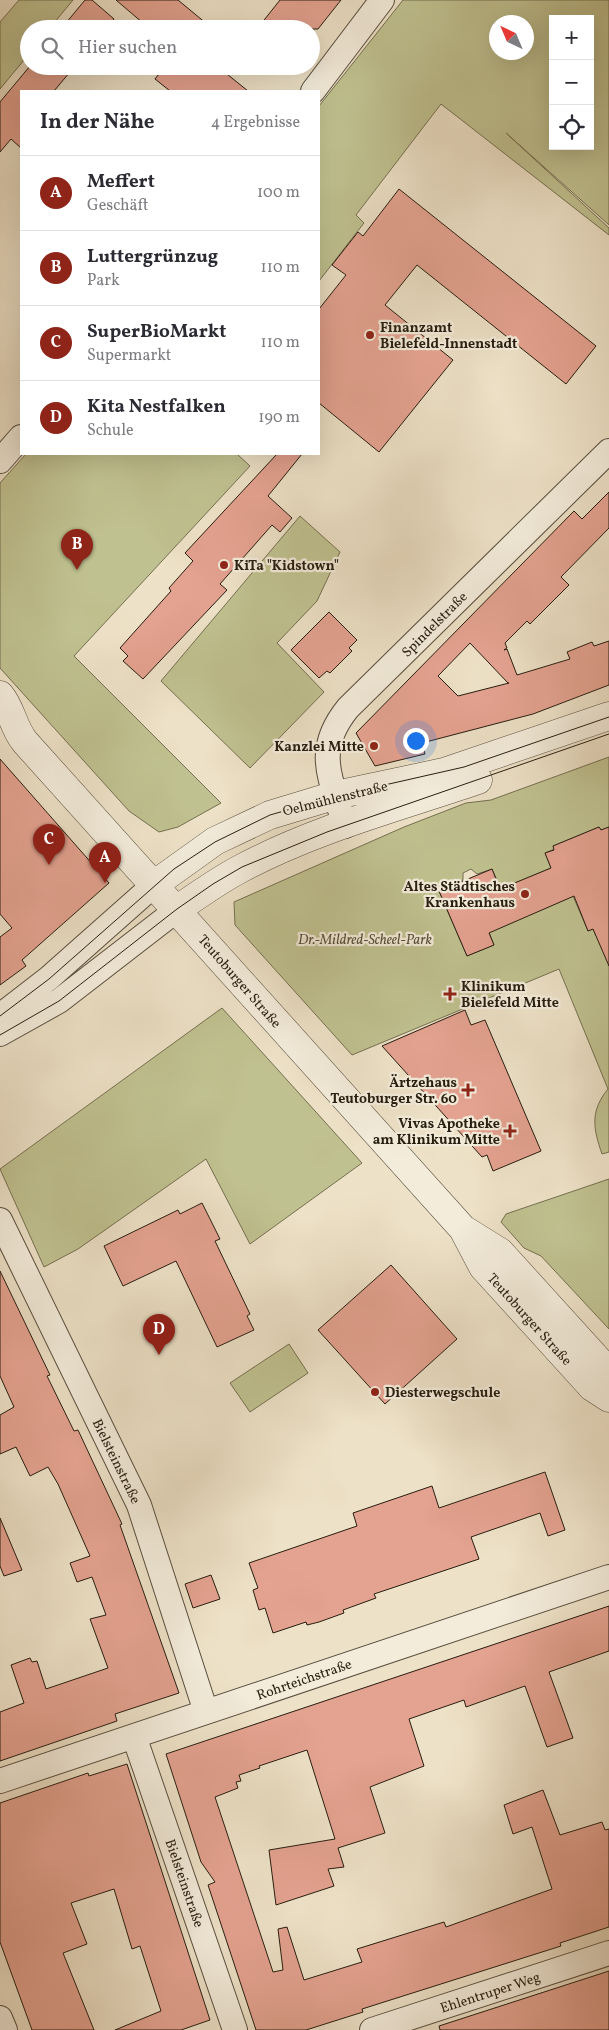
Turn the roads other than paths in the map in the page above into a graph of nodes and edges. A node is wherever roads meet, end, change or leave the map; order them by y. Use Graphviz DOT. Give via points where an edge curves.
graph roads {
  1 [pos="382,0"];
  2 [pos="314,90"];
  3 [pos="20,438"];
  4 [pos="609,451"];
  5 [pos="0,461"];
  6 [pos="0,695"];
  7 [pos="609,716"];
  8 [pos="9,728"];
  9 [pos="609,734"];
  10 [pos="336,795"];
  11 [pos="345,826"];
  12 [pos="155,884"];
  13 [pos="178,909"];
  14 [pos="0,1016"];
  15 [pos="0,1034"];
  16 [pos="0,1220"];
  17 [pos="463,1229"];
  18 [pos="609,1372"];
  19 [pos="609,1398"];
  20 [pos="609,1577"];
  21 [pos="206,1712"];
  22 [pos="134,1736"];
  23 [pos="0,1781"];
  24 [pos="609,1953"];
  25 [pos="0,2018"];
  26 [pos="5,2030"];
  27 [pos="235,2030"];
  28 [pos="372,2030"];
  1 -- 2 [label="street"];
  3 -- 5 [label="street"];
  4 -- 10 [label="street, Spindelstraße" via="335,724 326,756"];
  6 -- 8 [label="street, Teutoburger Straße" via="6,702"];
  7 -- 10 [label="street, Oelmühlenstraße" via="444,772"];
  8 -- 12 [label="street, Teutoburger Straße"];
  9 -- 11 [label="street, Oelmühlenstraße"];
  10 -- 11 [label="street, Spindelstraße"];
  10 -- 12 [label="street, Oelmühlenstraße" via="270,814 215,841"];
  11 -- 13 [label="street, Oelmühlenstraße" via="242,867"];
  12 -- 13 [label="street, Teutoburger Straße"];
  12 -- 14 [label="street, Oelmühlenstraße" via="62,967"];
  13 -- 15 [label="street, Oelmühlenstraße" via="59,1001"];
  13 -- 17 [label="street, Teutoburger Straße"];
  16 -- 21 [label="street, Bielsteinstraße" via="139,1505"];
  17 -- 18 [label="street, Teutoburger Straße" via="500,1252"];
  17 -- 19 [label="street, Teutoburger Straße" via="483,1268 592,1388"];
  20 -- 21 [label="street, Rohrteichstraße"];
  21 -- 22 [label="street, Rohrteichstraße"];
  22 -- 23 [label="street, Rohrteichstraße"];
  22 -- 27 [label="street, Bielsteinstraße"];
  24 -- 28 [label="street, Ehlentruper Weg"];
  25 -- 26 [label="street"];
}
